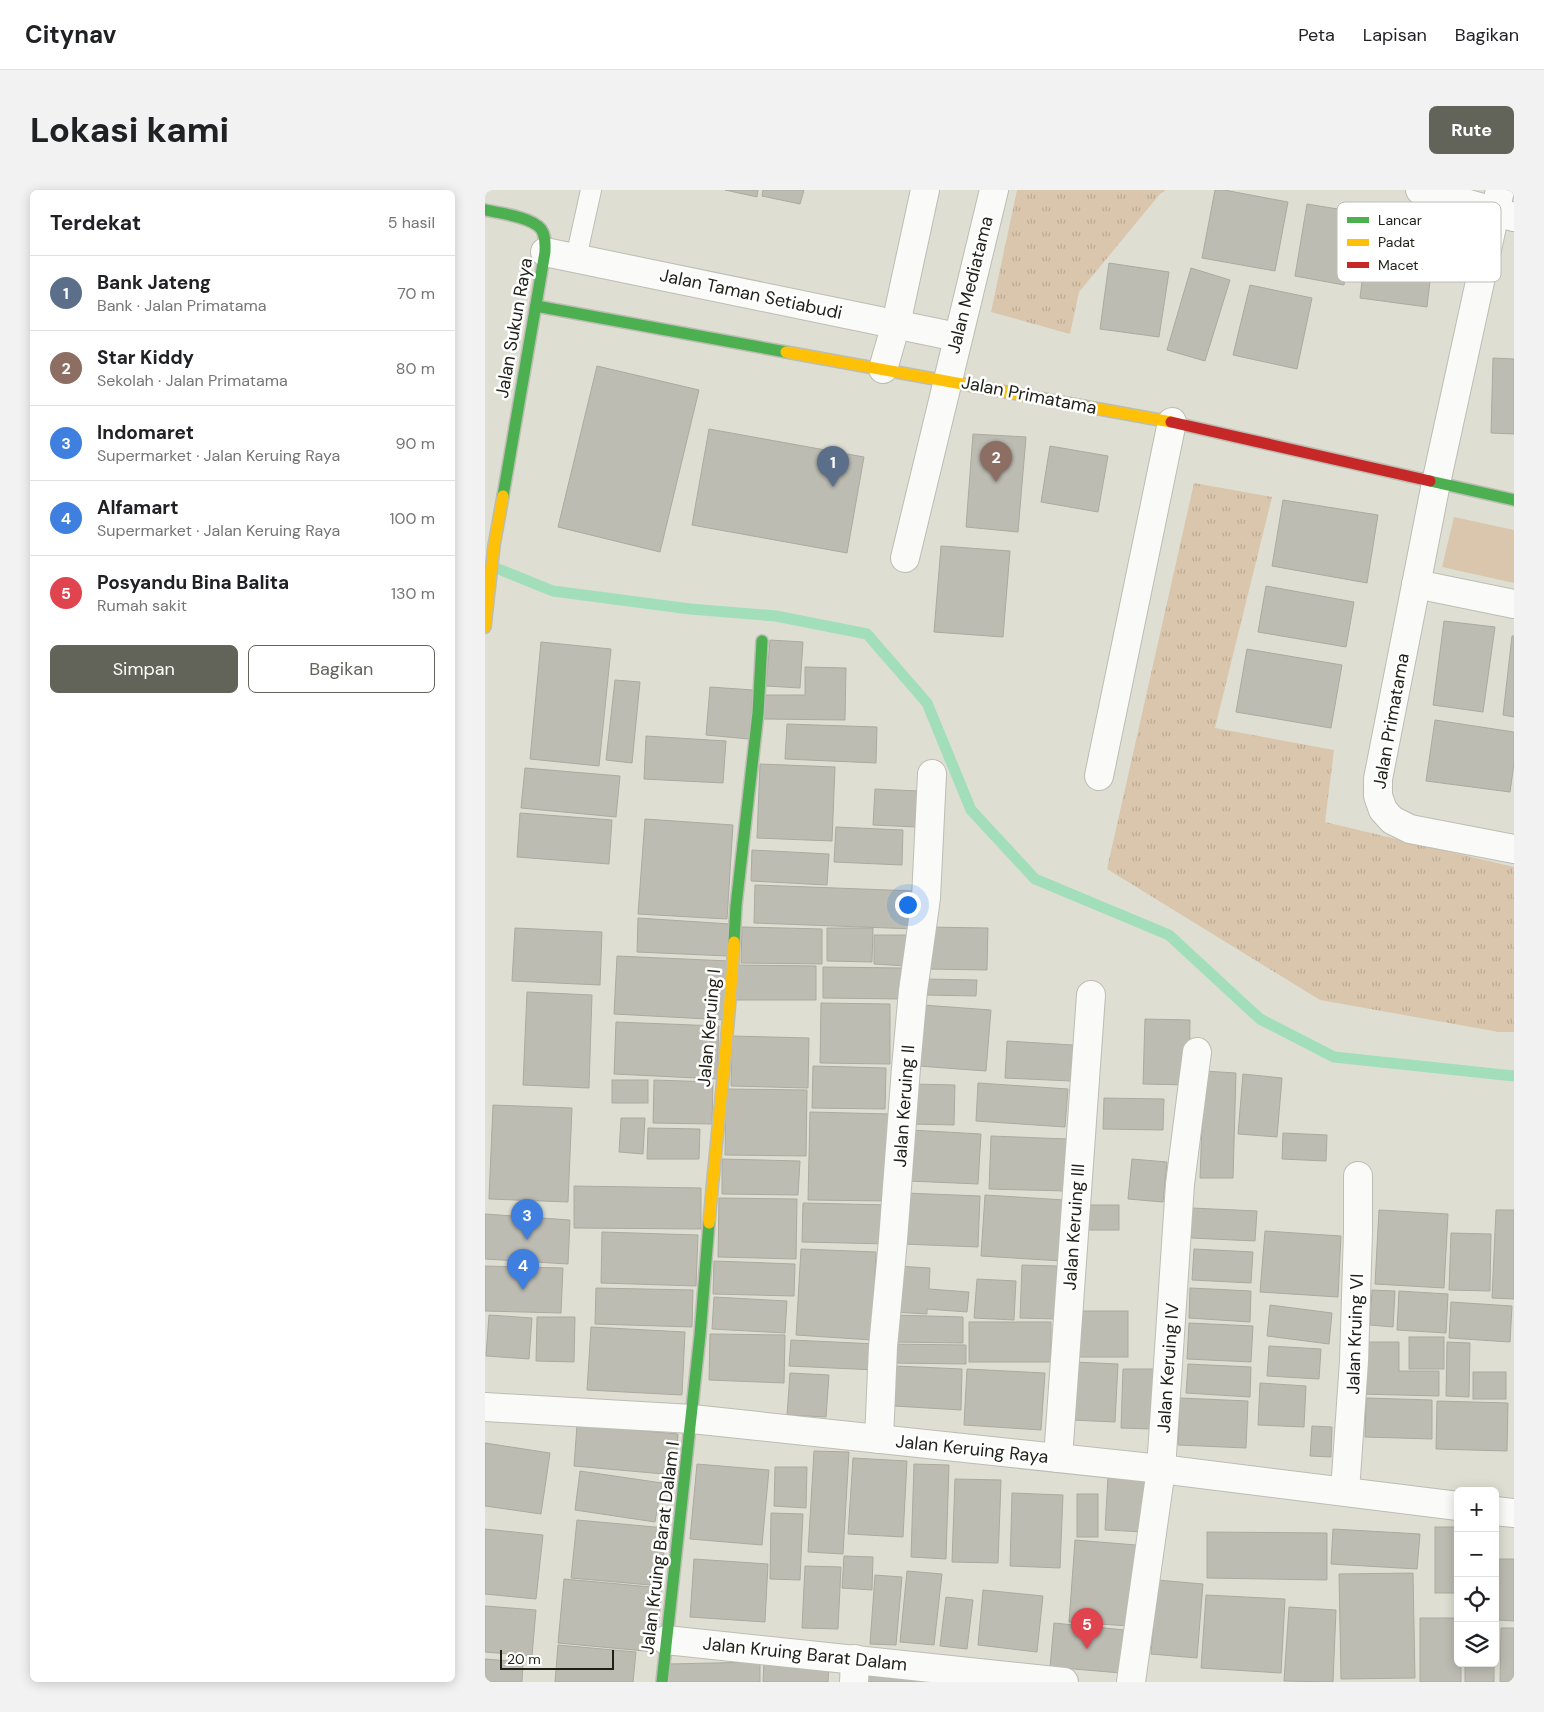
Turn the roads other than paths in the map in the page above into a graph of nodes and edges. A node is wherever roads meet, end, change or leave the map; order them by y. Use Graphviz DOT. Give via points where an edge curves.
graph roads {
  1 [pos="591,190"];
  2 [pos="925,190"];
  3 [pos="994,190"];
  4 [pos="1420,190"];
  5 [pos="1482,202"];
  6 [pos="485,210"];
  7 [pos="545,252"];
  8 [pos="576,258"];
  9 [pos="1485,282"];
  10 [pos="536,306"];
  11 [pos="896,324"];
  12 [pos="957,337"];
  13 [pos="883,370"];
  14 [pos="947,380"];
  15 [pos="1172,422"];
  16 [pos="1436,483"];
  17 [pos="1514,500"];
  18 [pos="905,558"];
  19 [pos="1416,584"];
  20 [pos="1514,604"];
  21 [pos="485,627"];
  22 [pos="762,640"];
  23 [pos="932,774"];
  24 [pos="1099,776"];
  25 [pos="1514,848"];
  26 [pos="1091,995"];
  27 [pos="1197,1052"];
  28 [pos="1358,1176"];
  29 [pos="485,1407"];
  30 [pos="692,1419"];
  31 [pos="879,1439"];
  32 [pos="1058,1458"];
  33 [pos="1161,1469"];
  34 [pos="1345,1491"];
  35 [pos="1454,1505"];
  36 [pos="1499,1511"];
  37 [pos="1514,1513"];
  38 [pos="666,1640"];
  39 [pos="854,1671"];
  40 [pos="1050,1681"];
  41 [pos="662,1682"];
  42 [pos="1131,1682"];
  1 -- 8 [label="lane"];
  2 -- 11 [label="street"];
  3 -- 12 [label="street, Jalan Mediatama"];
  4 -- 5 [label="street, Jalan Primatama"];
  6 -- 7 [label="street, Jalan Sukun Raya" via="539,227 545,240"];
  7 -- 8 [label="street, Jalan Taman Setiabudi"];
  7 -- 10 [label="street, Jalan Sukun Raya"];
  8 -- 11 [label="street, Jalan Taman Setiabudi"];
  9 -- 16 [label="street, Jalan Primatama"];
  10 -- 13 [label="street"];
  10 -- 21 [label="street, Jalan Sukun Raya" via="494,546"];
  11 -- 12 [label="street, Jalan Taman Setiabudi"];
  11 -- 13 [label="street"];
  12 -- 14 [label="street, Jalan Mediatama"];
  13 -- 14 [label="street"];
  14 -- 15 [label="street, Jalan Primatama"];
  14 -- 18 [label="street, Jalan Primatama"];
  15 -- 16 [label="street, Jalan Primatama"];
  15 -- 24 [label="street"];
  16 -- 17 [label="street, Jalan Primatama"];
  16 -- 19 [label="street, Jalan Primatama"];
  19 -- 20 [label="street"];
  19 -- 25 [label="street, Jalan Primatama" via="1378,779 1378,796 1383,810 1391,820 1410,828"];
  22 -- 30 [label="street, Jalan Keruing I" via="758,714 736,906 731,1006"];
  23 -- 31 [label="street, Jalan Keruing II" via="926,898 906,1068 883,1347"];
  26 -- 32 [label="street, Jalan Keruing III"];
  27 -- 33 [label="street, Jalan Keruing IV" via="1181,1184"];
  28 -- 34 [label="street, Jalan Kruing VI" via="1355,1361"];
  29 -- 30 [label="street, Jalan Keruing Raya"];
  30 -- 31 [label="street, Jalan Keruing Raya"];
  30 -- 38 [label="street, Jalan Kruing Barat Dalam I"];
  31 -- 32 [label="street, Jalan Keruing Raya"];
  32 -- 33 [label="street, Jalan Keruing Raya"];
  33 -- 34 [label="street, Jalan Keruing Raya"];
  33 -- 42 [label="street, Jalan Keruing IV"];
  34 -- 35 [label="street, Jalan Keruing Raya"];
  36 -- 37 [label="street"];
  38 -- 39 [label="street, Jalan Kruing Barat Dalam"];
  38 -- 41 [label="street, Jalan Kruing Barat Dalam I"];
  39 -- 40 [label="street, Jalan Kruing Barat Dalam"];
}
